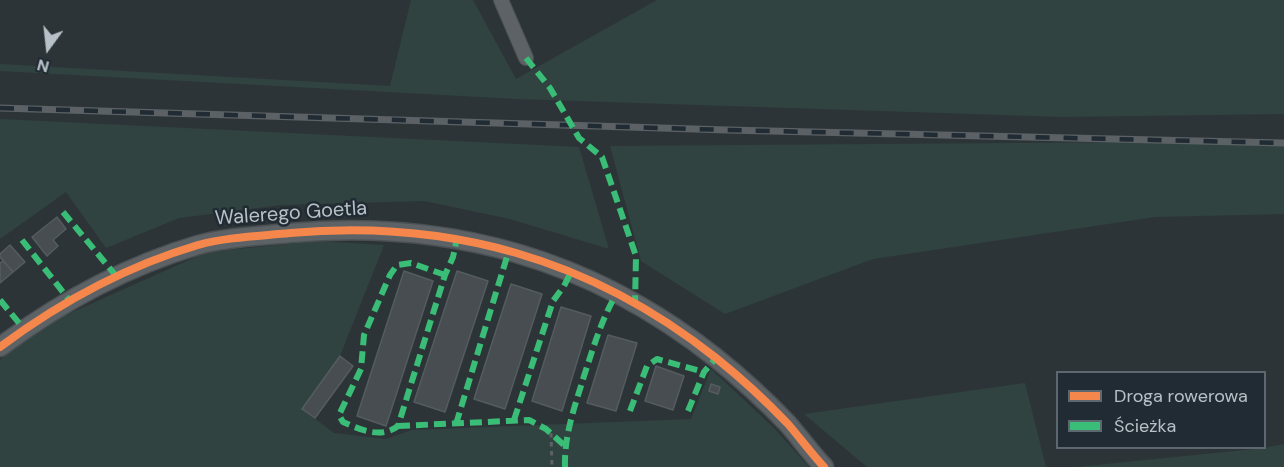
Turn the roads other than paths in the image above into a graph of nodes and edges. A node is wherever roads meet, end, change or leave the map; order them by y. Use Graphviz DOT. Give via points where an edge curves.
graph roads {
  1 [pos="501,0"];
  2 [pos="526,58"];
  3 [pos="0,347"];
  4 [pos="824,467"];
  1 -- 2 [label="street"];
  3 -- 4 [label="street, Walerego Goetla" via="70,301 117,277 200,245 244,237 361,229 457,238 547,262 617,293 653,315 716,358 759,396"];
}
